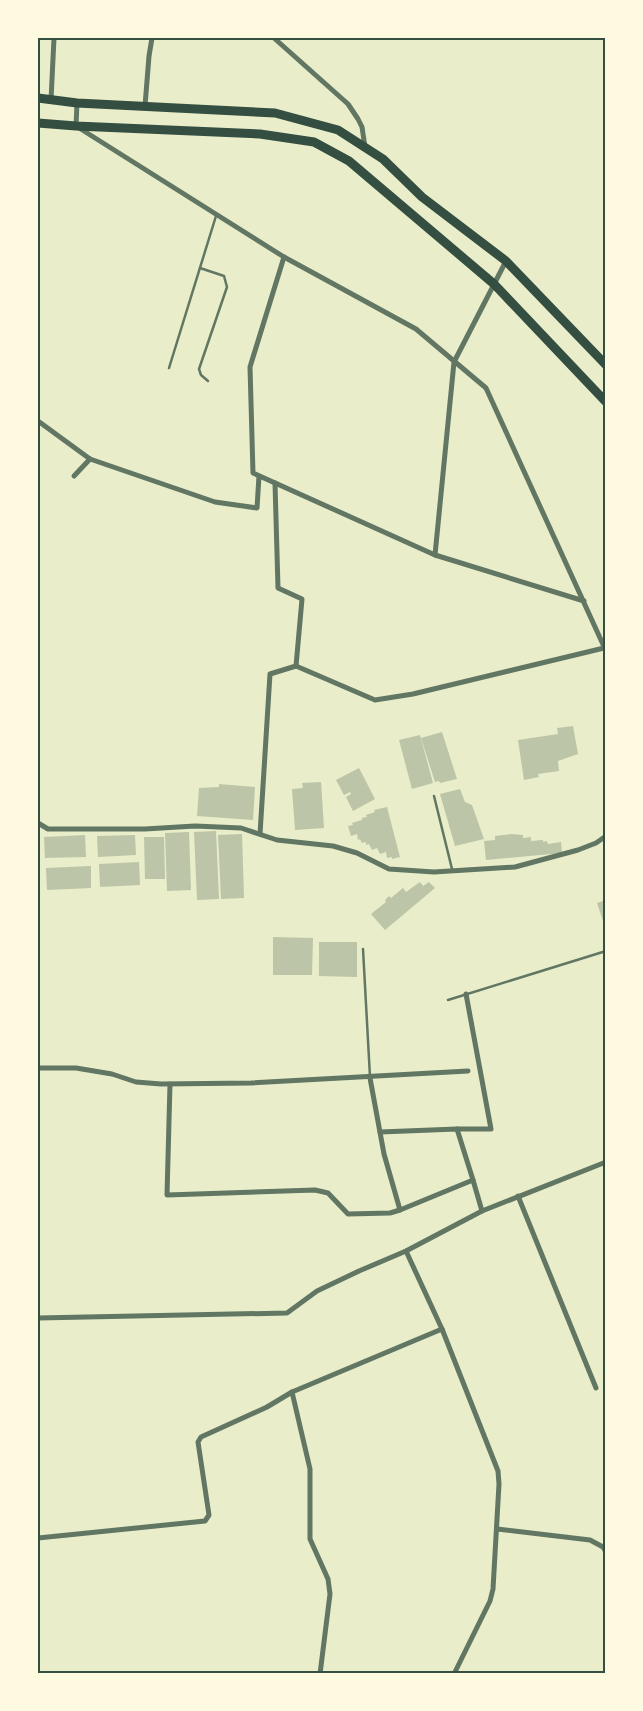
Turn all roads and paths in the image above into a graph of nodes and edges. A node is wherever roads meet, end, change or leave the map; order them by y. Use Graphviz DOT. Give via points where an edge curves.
graph roads {
  1 [pos="54,38"];
  2 [pos="152,38"];
  3 [pos="274,38"];
  4 [pos="38,98"];
  5 [pos="51,100"];
  6 [pos="77,103"];
  7 [pos="145,106"];
  8 [pos="38,123"];
  9 [pos="76,126"];
  10 [pos="365,148"];
  11 [pos="217,214"];
  12 [pos="284,256"];
  13 [pos="506,261"];
  14 [pos="200,268"];
  15 [pos="494,284"];
  16 [pos="454,362"];
  17 [pos="606,365"];
  18 [pos="169,368"];
  19 [pos="208,382"];
  20 [pos="606,402"];
  21 [pos="38,421"];
  22 [pos="90,459"];
  23 [pos="74,476"];
  24 [pos="259,476"];
  25 [pos="275,483"];
  26 [pos="435,555"];
  27 [pos="584,601"];
  28 [pos="605,649"];
  29 [pos="296,666"];
  30 [pos="434,796"];
  31 [pos="38,823"];
  32 [pos="260,834"];
  33 [pos="606,836"];
  34 [pos="452,870"];
  35 [pos="363,949"];
  36 [pos="606,951"];
  37 [pos="466,994"];
  38 [pos="448,1000"];
  39 [pos="38,1068"];
  40 [pos="468,1072"];
  41 [pos="370,1078"];
  42 [pos="170,1084"];
  43 [pos="457,1130"];
  44 [pos="380,1132"];
  45 [pos="606,1162"];
  46 [pos="473,1180"];
  47 [pos="518,1196"];
  48 [pos="400,1210"];
  49 [pos="482,1211"];
  50 [pos="406,1251"];
  51 [pos="38,1318"];
  52 [pos="442,1329"];
  53 [pos="596,1388"];
  54 [pos="292,1392"];
  55 [pos="497,1528"];
  56 [pos="38,1538"];
  57 [pos="606,1552"];
  58 [pos="320,1674"];
  59 [pos="454,1674"];
  1 -- 5 [label="street"];
  2 -- 7 [label="street"];
  3 -- 10 [label="street" via="348,104 362,128"];
  4 -- 5 [label="highway"];
  5 -- 6 [label="highway"];
  6 -- 7 [label="highway"];
  6 -- 9 [label="street"];
  7 -- 10 [label="highway" via="275,113 338,130"];
  8 -- 9 [label="highway"];
  9 -- 11 [label="street"];
  9 -- 15 [label="highway" via="260,134 314,142 349,161"];
  10 -- 13 [label="highway" via="383,159 422,197"];
  11 -- 12 [label="street"];
  11 -- 14 [label="lane"];
  12 -- 16 [label="street" via="416,329"];
  12 -- 24 [label="street" via="250,367 253,473"];
  13 -- 15 [label="street"];
  13 -- 17 [label="highway"];
  14 -- 18 [label="lane"];
  14 -- 19 [label="lane" via="224,276 227,287 199,369"];
  15 -- 16 [label="street"];
  15 -- 20 [label="highway"];
  16 -- 26 [label="street"];
  16 -- 27 [label="street" via="486,388"];
  21 -- 22 [label="street"];
  22 -- 23 [label="street"];
  22 -- 24 [label="street" via="215,502 257,508"];
  24 -- 25 [label="street"];
  25 -- 26 [label="street"];
  25 -- 29 [label="street" via="278,588 302,599"];
  26 -- 27 [label="street"];
  27 -- 28 [label="street"];
  28 -- 29 [label="street" via="375,700"];
  29 -- 32 [label="street" via="270,674"];
  30 -- 34 [label="lane"];
  31 -- 32 [label="street" via="48,829 195,826 241,828"];
  32 -- 34 [label="street" via="277,840 333,846 357,853 388,869"];
  33 -- 34 [label="street" via="578,850 515,867"];
  35 -- 41 [label="lane"];
  36 -- 37 [label="lane"];
  37 -- 38 [label="lane"];
  37 -- 43 [label="street" via="490,1129"];
  39 -- 42 [label="street" via="76,1068 136,1082"];
  40 -- 41 [label="street"];
  41 -- 42 [label="street"];
  41 -- 44 [label="street"];
  42 -- 48 [label="street" via="167,1195 315,1190 328,1192 348,1214"];
  43 -- 44 [label="street"];
  43 -- 46 [label="street"];
  44 -- 48 [label="street"];
  45 -- 47 [label="street"];
  46 -- 48 [label="street"];
  46 -- 49 [label="street"];
  47 -- 49 [label="street"];
  47 -- 53 [label="street"];
  49 -- 50 [label="street"];
  50 -- 51 [label="street" via="317,1291 287,1313"];
  50 -- 52 [label="street"];
  52 -- 54 [label="street"];
  52 -- 55 [label="street" via="498,1471"];
  54 -- 56 [label="street" via="201,1437 198,1442 209,1515 205,1521"];
  54 -- 58 [label="street" via="310,1469 310,1539 328,1579 330,1594"];
  55 -- 57 [label="street" via="590,1540"];
  55 -- 59 [label="street" via="492,1595"];
}
